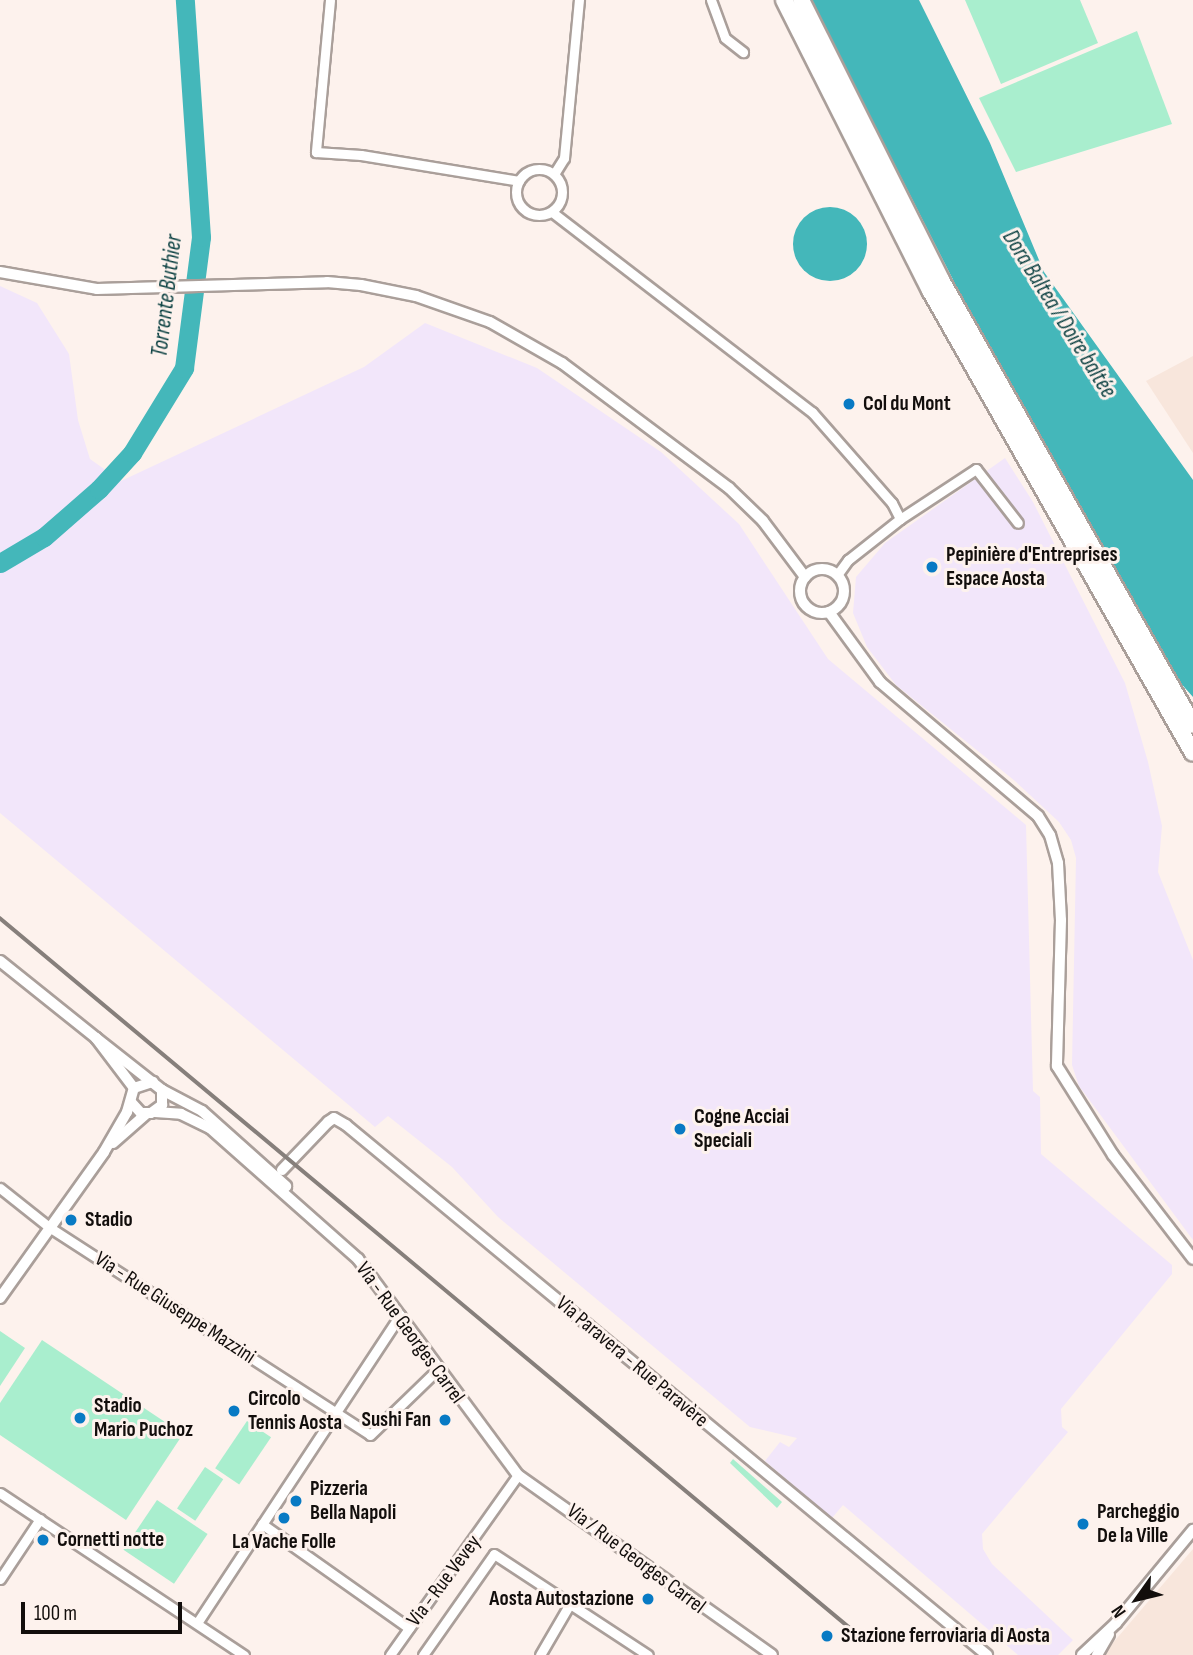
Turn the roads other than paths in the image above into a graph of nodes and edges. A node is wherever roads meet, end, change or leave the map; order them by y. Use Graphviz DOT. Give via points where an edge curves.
graph roads {
  1 [pos="330,0"];
  2 [pos="579,0"];
  3 [pos="711,0"];
  4 [pos="784,0"];
  5 [pos="801,0"];
  6 [pos="743,52"];
  7 [pos="554,174"];
  8 [pos="519,181"];
  9 [pos="552,212"];
  10 [pos="0,272"];
  11 [pos="900,519"];
  12 [pos="1018,523"];
  13 [pos="837,575"];
  14 [pos="805,576"];
  15 [pos="829,612"];
  16 [pos="1193,725"];
  17 [pos="1193,753"];
  18 [pos="0,961"];
  19 [pos="96,1038"];
  20 [pos="153,1082"];
  21 [pos="134,1088"];
  22 [pos="162,1090"];
  23 [pos="131,1102"];
  24 [pos="151,1113"];
  25 [pos="198,1121"];
  26 [pos="104,1152"];
  27 [pos="277,1171"];
  28 [pos="0,1188"];
  29 [pos="318,1220"];
  30 [pos="49,1227"];
  31 [pos="1193,1259"];
  32 [pos="0,1298"];
  33 [pos="400,1315"];
  34 [pos="437,1370"];
  35 [pos="336,1413"];
  36 [pos="518,1475"];
  37 [pos="0,1493"];
  38 [pos="40,1519"];
  39 [pos="262,1524"];
  40 [pos="1193,1530"];
  41 [pos="0,1579"];
  42 [pos="570,1602"];
  43 [pos="197,1623"];
  44 [pos="1116,1623"];
  45 [pos="409,1628"];
  46 [pos="753,1644"];
  47 [pos="426,1654"];
  48 [pos="244,1655"];
  49 [pos="390,1655"];
  50 [pos="540,1655"];
  51 [pos="648,1655"];
  52 [pos="763,1655"];
  53 [pos="772,1655"];
  54 [pos="987,1655"];
  55 [pos="1082,1655"];
  56 [pos="1097,1655"];
  1 -- 8 [label="street" via="316,152"];
  2 -- 7 [label="street" via="564,158"];
  3 -- 6 [label="street" via="725,38"];
  4 -- 17 [label="highway" via="930,290"];
  5 -- 16 [label="highway" via="941,280"];
  7 -- 8 [label="street" via="531,170"];
  7 -- 9 [label="street" via="562,193"];
  8 -- 9 [label="street" via="516,196 524,209 537,215"];
  9 -- 11 [label="street" via="812,412 892,503"];
  10 -- 14 [label="street" via="97,289 361,285 416,296 490,322 562,363 729,488 763,521"];
  11 -- 12 [label="street" via="976,469"];
  11 -- 13 [label="street" via="848,560"];
  13 -- 14 [label="street" via="825,569"];
  13 -- 15 [label="street" via="842,600"];
  14 -- 15 [label="street" via="800,590 804,603 815,612"];
  15 -- 31 [label="street" via="880,682 1038,816 1050,835 1058,863 1061,920 1057,1066 1113,1155"];
  18 -- 19 [label="street"];
  19 -- 20 [label="street"];
  19 -- 21 [label="street"];
  20 -- 21 [label="street"];
  20 -- 22 [label="street"];
  21 -- 23 [label="street"];
  22 -- 24 [label="street" via="163,1103"];
  22 -- 27 [label="street" via="202,1111"];
  23 -- 24 [label="street"];
  23 -- 26 [label="street"];
  24 -- 25 [label="street, Via - Rue Georges Carrel"];
  24 -- 26 [label="street"];
  25 -- 27 [label="street"];
  25 -- 29 [label="street, Via - Rue Georges Carrel"];
  26 -- 30 [label="street"];
  27 -- 29 [label="street"];
  27 -- 54 [label="street, Via Paravera - Rue Paravère" via="334,1118"];
  28 -- 30 [label="street, Via - Rue Giuseppe Mazzini"];
  29 -- 33 [label="street, Via - Rue Georges Carrel" via="358,1259"];
  30 -- 32 [label="street"];
  30 -- 35 [label="street, Via - Rue Giuseppe Mazzini"];
  33 -- 34 [label="street, Via - Rue Georges Carrel"];
  33 -- 35 [label="street"];
  34 -- 35 [label="street, Via - Rue Giuseppe Mazzini" via="370,1435"];
  34 -- 36 [label="street, Via - Rue Georges Carrel"];
  35 -- 39 [label="street"];
  36 -- 45 [label="street, Via - Rue Vevey"];
  36 -- 46 [label="street, Via / Rue Georges Carrel"];
  37 -- 38 [label="street"];
  38 -- 41 [label="street"];
  38 -- 43 [label="street"];
  39 -- 43 [label="street"];
  39 -- 45 [label="street"];
  40 -- 44 [label="street"];
  42 -- 47 [label="street" via="498,1555 488,1558"];
  42 -- 50 [label="street"];
  42 -- 51 [label="street"];
  43 -- 48 [label="street"];
  44 -- 55 [label="street"];
  44 -- 56 [label="street"];
  45 -- 49 [label="street, Via - Rue Vevey"];
  46 -- 52 [label="street"];
  46 -- 53 [label="street"];
}
